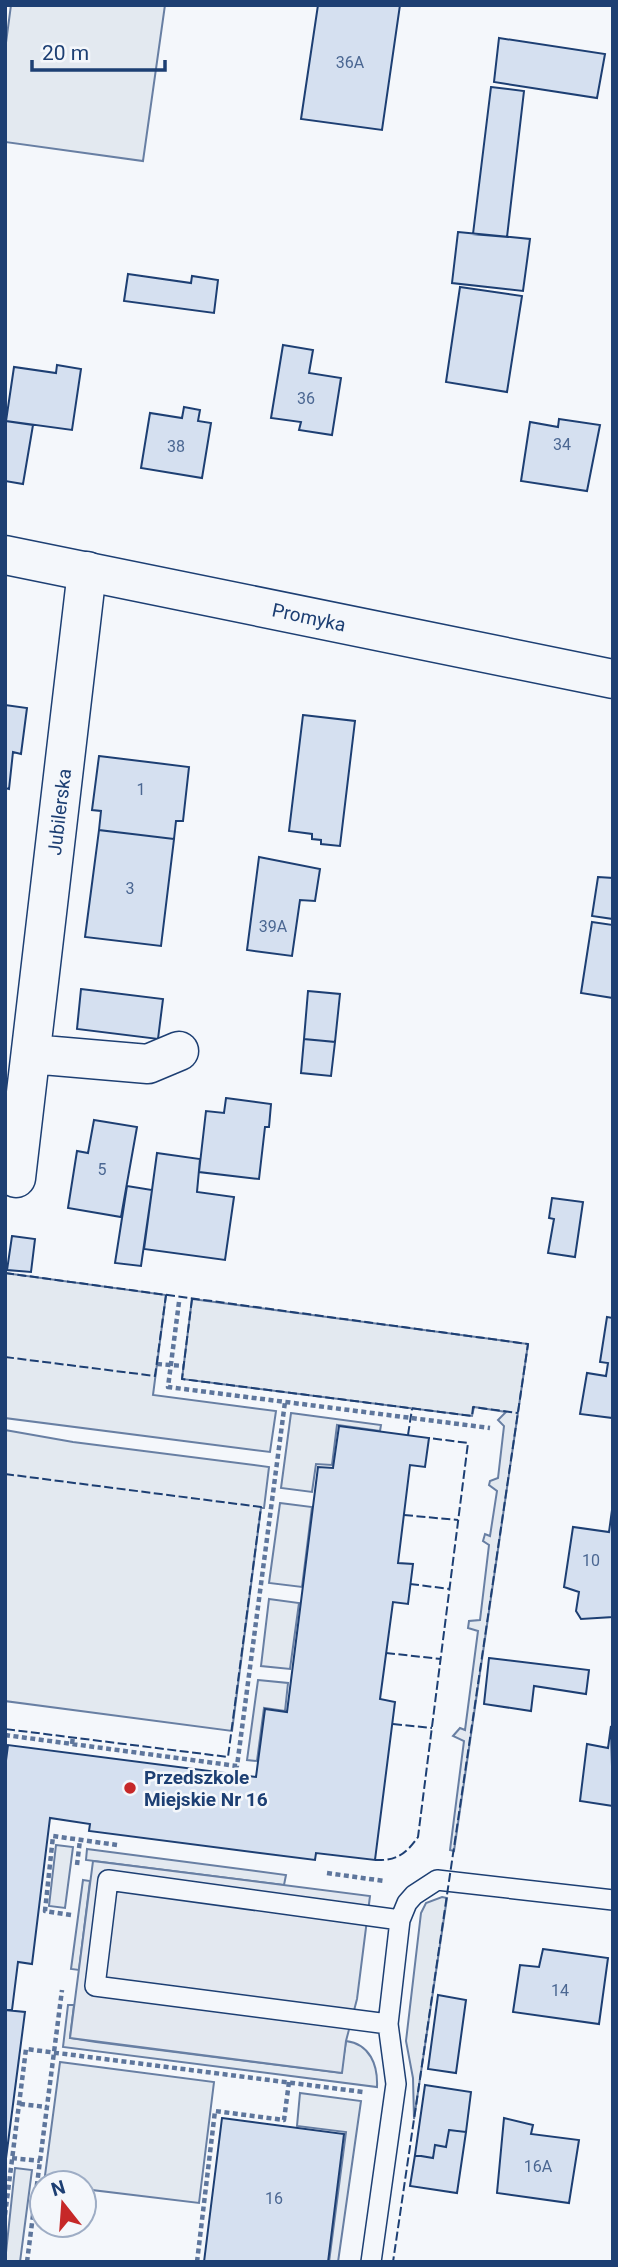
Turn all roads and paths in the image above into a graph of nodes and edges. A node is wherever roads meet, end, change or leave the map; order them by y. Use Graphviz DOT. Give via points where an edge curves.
graph roads {
  1 [pos="5,555"];
  2 [pos="87,571"];
  3 [pos="613,679"];
  4 [pos="179,1051"];
  5 [pos="31,1054"];
  6 [pos="16,1178"];
  7 [pos="179,1302"];
  8 [pos="157,1364"];
  9 [pos="170,1366"];
  10 [pos="184,1366"];
  11 [pos="285,1402"];
  12 [pos="490,1428"];
  13 [pos="5,1735"];
  14 [pos="73,1737"];
  15 [pos="72,1744"];
  16 [pos="613,1900"];
  17 [pos="400,1920"];
  18 [pos="388,2024"];
  19 [pos="289,2082"];
  20 [pos="370,2093"];
  21 [pos="20,2104"];
  22 [pos="47,2107"];
  23 [pos="12,2158"];
  24 [pos="40,2161"];
  25 [pos="5,2215"];
  26 [pos="197,2262"];
  27 [pos="370,2262"];
  1 -- 2 [label="street, Promyka"];
  2 -- 3 [label="street, Promyka"];
  2 -- 5 [label="street, Jubilerska"];
  4 -- 5 [label="street" via="148,1064"];
  5 -- 6 [label="street, Jubilerska"];
  7 -- 9 [label="path"];
  8 -- 9 [label="path"];
  9 -- 10 [label="path"];
  9 -- 11 [label="path" via="168,1387"];
  11 -- 12 [label="path"];
  11 -- 15 [label="path" via="237,1766"];
  13 -- 15 [label="path"];
  14 -- 15 [label="path"];
  16 -- 17 [label="lane" via="437,1880 414,1895"];
  17 -- 18 [label="lane"];
  17 -- 18 [label="lane" via="108,1880 95,1986"];
  18 -- 27 [label="lane" via="396,2084"];
  19 -- 20 [label="path"];
  19 -- 21 [label="path" via="26,2049"];
  19 -- 26 [label="path" via="284,2120 215,2111"];
  21 -- 22 [label="path"];
  21 -- 23 [label="path"];
  23 -- 24 [label="path"];
  23 -- 25 [label="path"];
}
